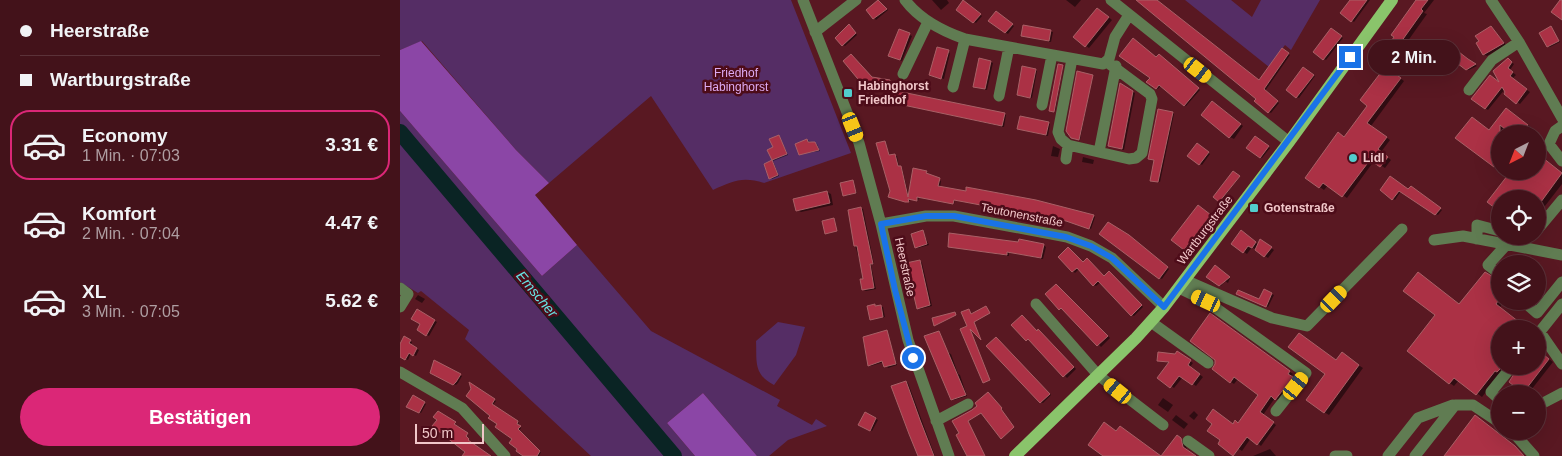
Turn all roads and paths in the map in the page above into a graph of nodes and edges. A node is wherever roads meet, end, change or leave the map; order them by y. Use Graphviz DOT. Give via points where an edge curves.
graph roads {
  1 [pos="803,0"];
  2 [pos="856,0"];
  3 [pos="905,0"];
  4 [pos="1111,0"];
  5 [pos="1392,0"];
  6 [pos="1491,0"];
  7 [pos="1129,15"];
  8 [pos="928,22"];
  9 [pos="815,32"];
  10 [pos="966,38"];
  11 [pos="1519,42"];
  12 [pos="1008,47"];
  13 [pos="1052,55"];
  14 [pos="1072,59"];
  15 [pos="1112,64"];
  16 [pos="903,74"];
  17 [pos="953,87"];
  18 [pos="1469,90"];
  19 [pos="999,96"];
  20 [pos="1042,105"];
  21 [pos="1562,118"];
  22 [pos="1562,126"];
  23 [pos="1289,142"];
  24 [pos="1068,145"];
  25 [pos="1099,152"];
  26 [pos="1066,159"];
  27 [pos="1562,161"];
  28 [pos="1562,200"];
  29 [pos="1546,219"];
  30 [pos="881,224"];
  31 [pos="1402,229"];
  32 [pos="1491,229"];
  33 [pos="1476,239"];
  34 [pos="1434,240"];
  35 [pos="1491,241"];
  36 [pos="1506,245"];
  37 [pos="1512,245"];
  38 [pos="1497,255"];
  39 [pos="1562,255"];
  40 [pos="1562,282"];
  41 [pos="1182,284"];
  42 [pos="400,288"];
  43 [pos="1546,302"];
  44 [pos="1036,304"];
  45 [pos="1562,304"];
  46 [pos="400,307"];
  47 [pos="1164,307"];
  48 [pos="1151,322"];
  49 [pos="1546,324"];
  50 [pos="1546,342"];
  51 [pos="1208,363"];
  52 [pos="1562,364"];
  53 [pos="400,372"];
  54 [pos="1098,375"];
  55 [pos="1505,375"];
  56 [pos="1497,385"];
  57 [pos="1562,393"];
  58 [pos="1546,402"];
  59 [pos="968,404"];
  60 [pos="1455,405"];
  61 [pos="1276,411"];
  62 [pos="1491,417"];
  63 [pos="936,421"];
  64 [pos="1163,425"];
  65 [pos="1520,440"];
  66 [pos="1188,441"];
  67 [pos="505,456"];
  68 [pos="949,456"];
  69 [pos="1015,456"];
  70 [pos="1209,456"];
  71 [pos="1335,456"];
  72 [pos="1347,456"];
  73 [pos="1388,456"];
  74 [pos="1415,456"];
  75 [pos="1534,456"];
  1 -- 9 [label="street, Heerstraße"];
  2 -- 9 [label="street"];
  3 -- 8 [label="street"];
  4 -- 7 [label="street"];
  5 -- 23 [label="main road, Wartburgstraße"];
  6 -- 11 [label="street"];
  7 -- 15 [label="street" via="1115,37"];
  7 -- 23 [label="street"];
  8 -- 10 [label="street"];
  8 -- 16 [label="street"];
  9 -- 30 [label="street, Heerstraße" via="859,143"];
  10 -- 12 [label="street"];
  10 -- 17 [label="street"];
  11 -- 18 [label="street" via="1492,60"];
  11 -- 21 [label="street"];
  12 -- 13 [label="street"];
  12 -- 19 [label="street"];
  13 -- 14 [label="street"];
  13 -- 20 [label="street"];
  14 -- 15 [label="street"];
  14 -- 24 [label="street" via="1058,132"];
  15 -- 25 [label="street"];
  15 -- 25 [label="street" via="1152,99 1142,153 1129,159"];
  22 -- 27 [label="street" via="1555,131 1549,144"];
  23 -- 41 [label="main road, Wartburgstraße"];
  24 -- 25 [label="street"];
  24 -- 26 [label="street"];
  28 -- 29 [label="street"];
  30 -- 47 [label="street, Teutonenstraße" via="926,216 954,216 1066,237 1112,258"];
  30 -- 63 [label="street, Heerstraße" via="908,340"];
  31 -- 41 [label="street" via="1307,326 1272,318"];
  32 -- 33 [label="street" via="1477,225"];
  33 -- 34 [label="street" via="1463,236"];
  33 -- 35 [label="street"];
  36 -- 38 [label="street"];
  37 -- 39 [label="street"];
  40 -- 43 [label="street"];
  41 -- 47 [label="main road, Wartburgstraße"];
  41 -- 61 [label="street" via="1306,373"];
  42 -- 46 [label="street" via="408,294"];
  44 -- 54 [label="street"];
  45 -- 49 [label="street"];
  47 -- 48 [label="main road, Wartburgstraße"];
  48 -- 51 [label="street"];
  48 -- 54 [label="main road, Wartburgstraße"];
  50 -- 52 [label="street"];
  53 -- 67 [label="street" via="462,408"];
  54 -- 64 [label="street"];
  54 -- 69 [label="main road, Wartburgstraße"];
  55 -- 56 [label="street"];
  57 -- 58 [label="street"];
  59 -- 63 [label="street"];
  60 -- 62 [label="street" via="1473,405"];
  60 -- 73 [label="street" via="1418,418"];
  60 -- 74 [label="street"];
  63 -- 68 [label="street, Heerstraße"];
  65 -- 75 [label="street"];
  66 -- 70 [label="street"];
  71 -- 72 [label="street"];
}
